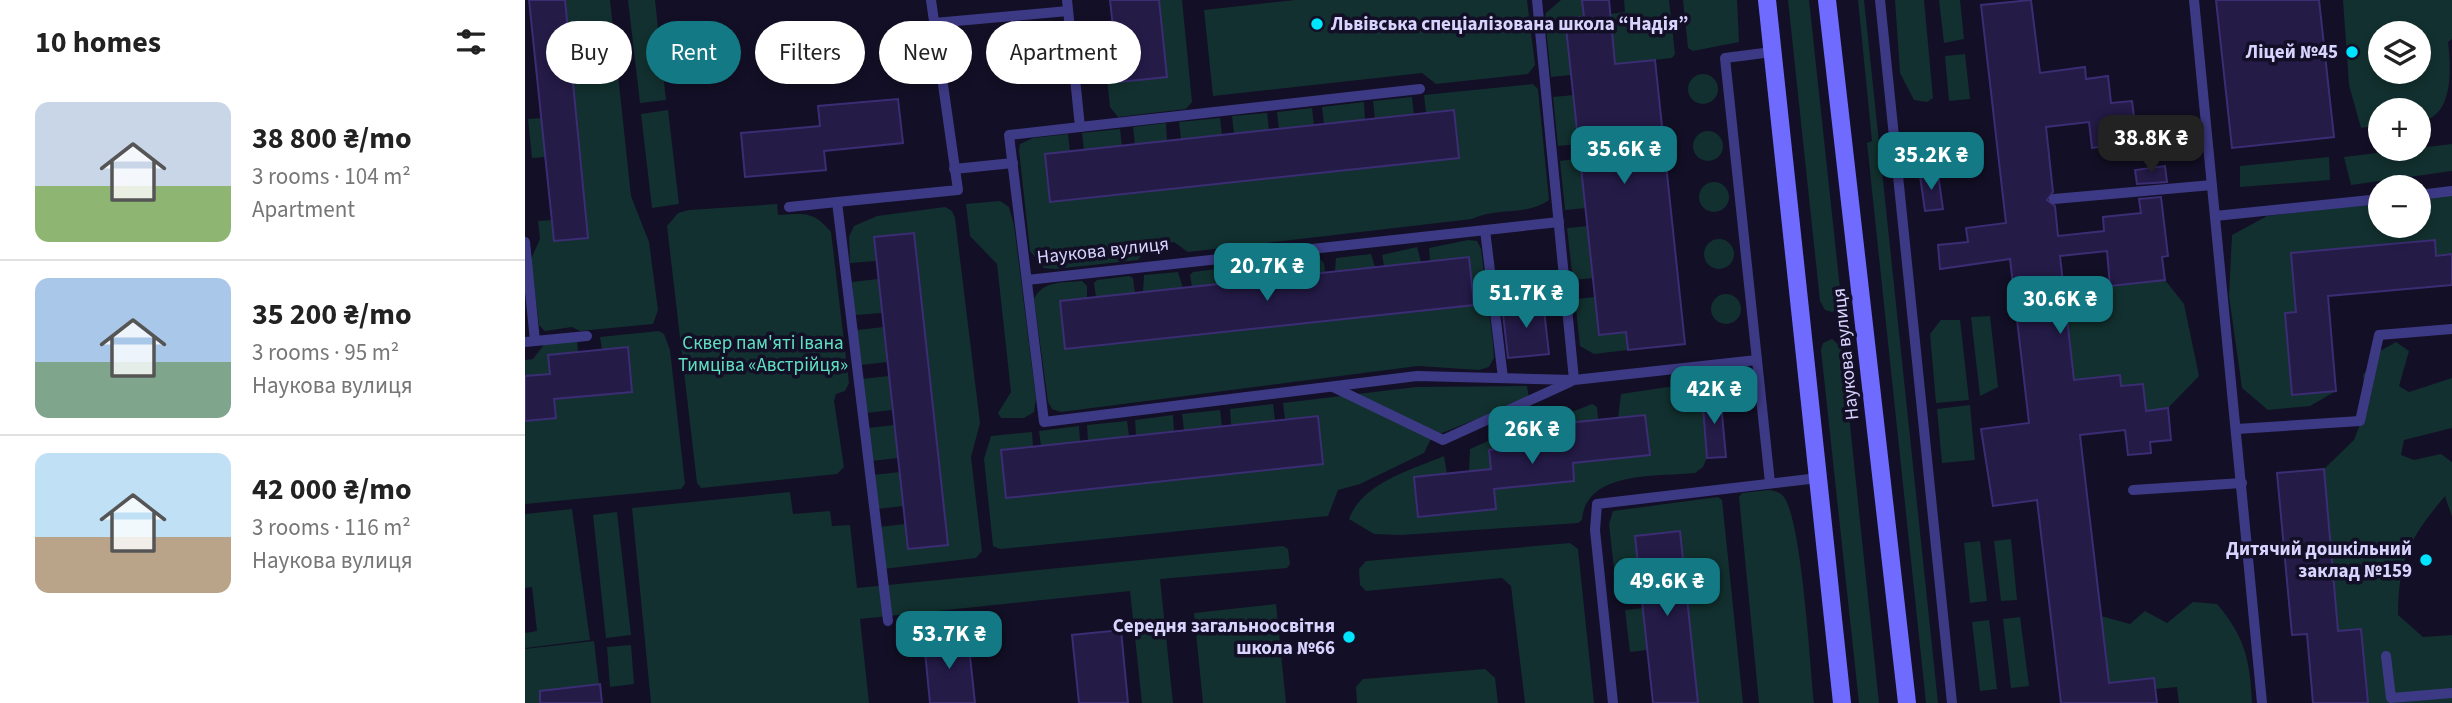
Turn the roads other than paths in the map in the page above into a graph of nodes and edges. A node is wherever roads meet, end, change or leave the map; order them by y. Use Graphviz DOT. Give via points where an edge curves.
graph roads {
  1 [pos="931,0"];
  2 [pos="1537,0"];
  3 [pos="1767,0"];
  4 [pos="1828,0"];
  5 [pos="1880,0"];
  6 [pos="2194,0"];
  7 [pos="1067,6"];
  8 [pos="934,21"];
  9 [pos="950,21"];
  10 [pos="1772,52"];
  11 [pos="942,84"];
  12 [pos="1420,89"];
  13 [pos="1080,127"];
  14 [pos="1013,163"];
  15 [pos="954,169"];
  16 [pos="2212,186"];
  17 [pos="2452,191"];
  18 [pos="2431,194"];
  19 [pos="2054,199"];
  20 [pos="2368,200"];
  21 [pos="837,202"];
  22 [pos="789,207"];
  23 [pos="2215,216"];
  24 [pos="1559,222"];
  25 [pos="1485,230"];
  26 [pos="525,242"];
  27 [pos="1027,280"];
  28 [pos="2452,329"];
  29 [pos="587,336"];
  30 [pos="530,341"];
  31 [pos="1757,360"];
  32 [pos="1503,378"];
  33 [pos="1574,380"];
  34 [pos="1332,387"];
  35 [pos="2237,429"];
  36 [pos="1818,478"];
  37 [pos="1770,483"];
  38 [pos="2242,483"];
  39 [pos="2133,490"];
  40 [pos="888,621"];
  41 [pos="2386,656"];
  42 [pos="2452,692"];
  43 [pos="1613,703"];
  44 [pos="1842,703"];
  45 [pos="1907,703"];
  46 [pos="1952,703"];
  47 [pos="2262,703"];
  1 -- 8 [label="lane"];
  2 -- 24 [label="lane"];
  3 -- 10 [label="main road"];
  4 -- 45 [label="main road, Наукова вулиця"];
  5 -- 46 [label="lane"];
  6 -- 16 [label="lane"];
  7 -- 9 [label="lane"];
  7 -- 13 [label="lane"];
  10 -- 31 [label="lane" via="1725,58"];
  10 -- 36 [label="main road"];
  11 -- 15 [label="lane"];
  12 -- 13 [label="lane"];
  13 -- 14 [label="lane, Наукова вулиця" via="1009,135"];
  14 -- 15 [label="lane"];
  14 -- 27 [label="lane, Наукова вулиця"];
  15 -- 21 [label="lane" via="958,190"];
  16 -- 19 [label="lane"];
  16 -- 23 [label="lane"];
  17 -- 18 [label="lane"];
  20 -- 23 [label="lane"];
  21 -- 22 [label="lane"];
  21 -- 40 [label="lane"];
  23 -- 35 [label="lane"];
  24 -- 25 [label="lane, Наукова вулиця"];
  24 -- 33 [label="lane"];
  25 -- 27 [label="lane, Наукова вулиця"];
  25 -- 32 [label="lane"];
  26 -- 30 [label="lane"];
  27 -- 34 [label="lane, Наукова вулиця" via="1044,422"];
  28 -- 35 [label="lane" via="2379,335 2360,421"];
  29 -- 30 [label="lane"];
  31 -- 33 [label="lane"];
  31 -- 37 [label="lane"];
  32 -- 33 [label="lane"];
  32 -- 34 [label="lane" via="1417,376"];
  33 -- 34 [label="lane" via="1443,440"];
  35 -- 38 [label="lane"];
  36 -- 37 [label="lane"];
  36 -- 44 [label="main road"];
  37 -- 43 [label="lane" via="1597,504 1595,530"];
  38 -- 39 [label="lane"];
  38 -- 47 [label="lane"];
  41 -- 42 [label="lane" via="2391,698"];
}
